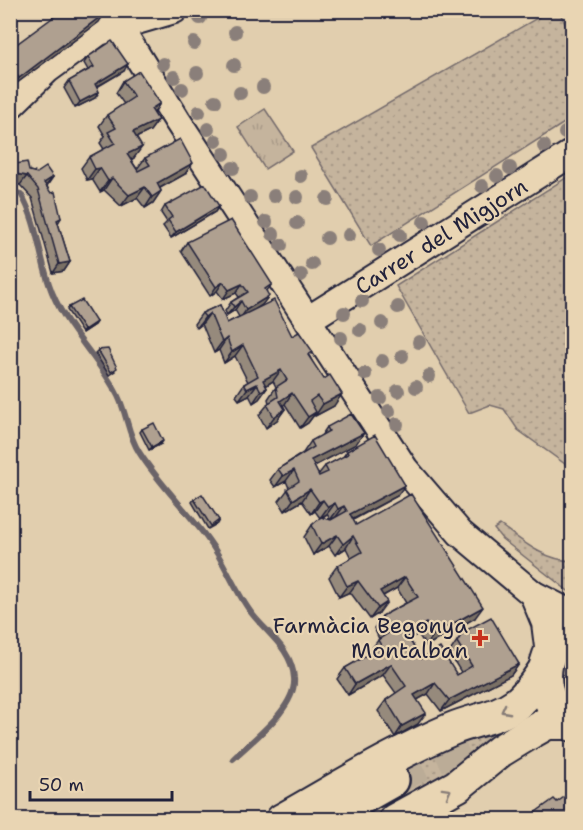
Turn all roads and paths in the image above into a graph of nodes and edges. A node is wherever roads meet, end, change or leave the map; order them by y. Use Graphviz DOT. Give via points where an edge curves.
graph roads {
  1 [pos="174,10"];
  2 [pos="114,19"];
  3 [pos="10,106"];
  4 [pos="573,153"];
  5 [pos="309,319"];
  6 [pos="533,594"];
  7 [pos="573,614"];
  8 [pos="573,629"];
  9 [pos="547,662"];
  10 [pos="571,724"];
  11 [pos="395,800"];
  12 [pos="282,819"];
  13 [pos="321,819"];
  14 [pos="362,819"];
  1 -- 2 [label="street"];
  2 -- 3 [label="street" via="47,70"];
  2 -- 5 [label="street"];
  4 -- 5 [label="street, Carrer del Migjorn"];
  5 -- 6 [label="street" via="405,469 432,503 459,532"];
  6 -- 7 [label="street"];
  6 -- 9 [label="street" via="545,623"];
  8 -- 9 [label="main road" via="560,639"];
  9 -- 10 [label="main road" via="549,699"];
  9 -- 12 [label="main road, one-way" via="526,695 507,709 429,740"];
  11 -- 10 [label="main road, one-way" via="457,786 500,752 547,723"];
  11 -- 13 [label="highway"];
  11 -- 14 [label="highway"];
}
